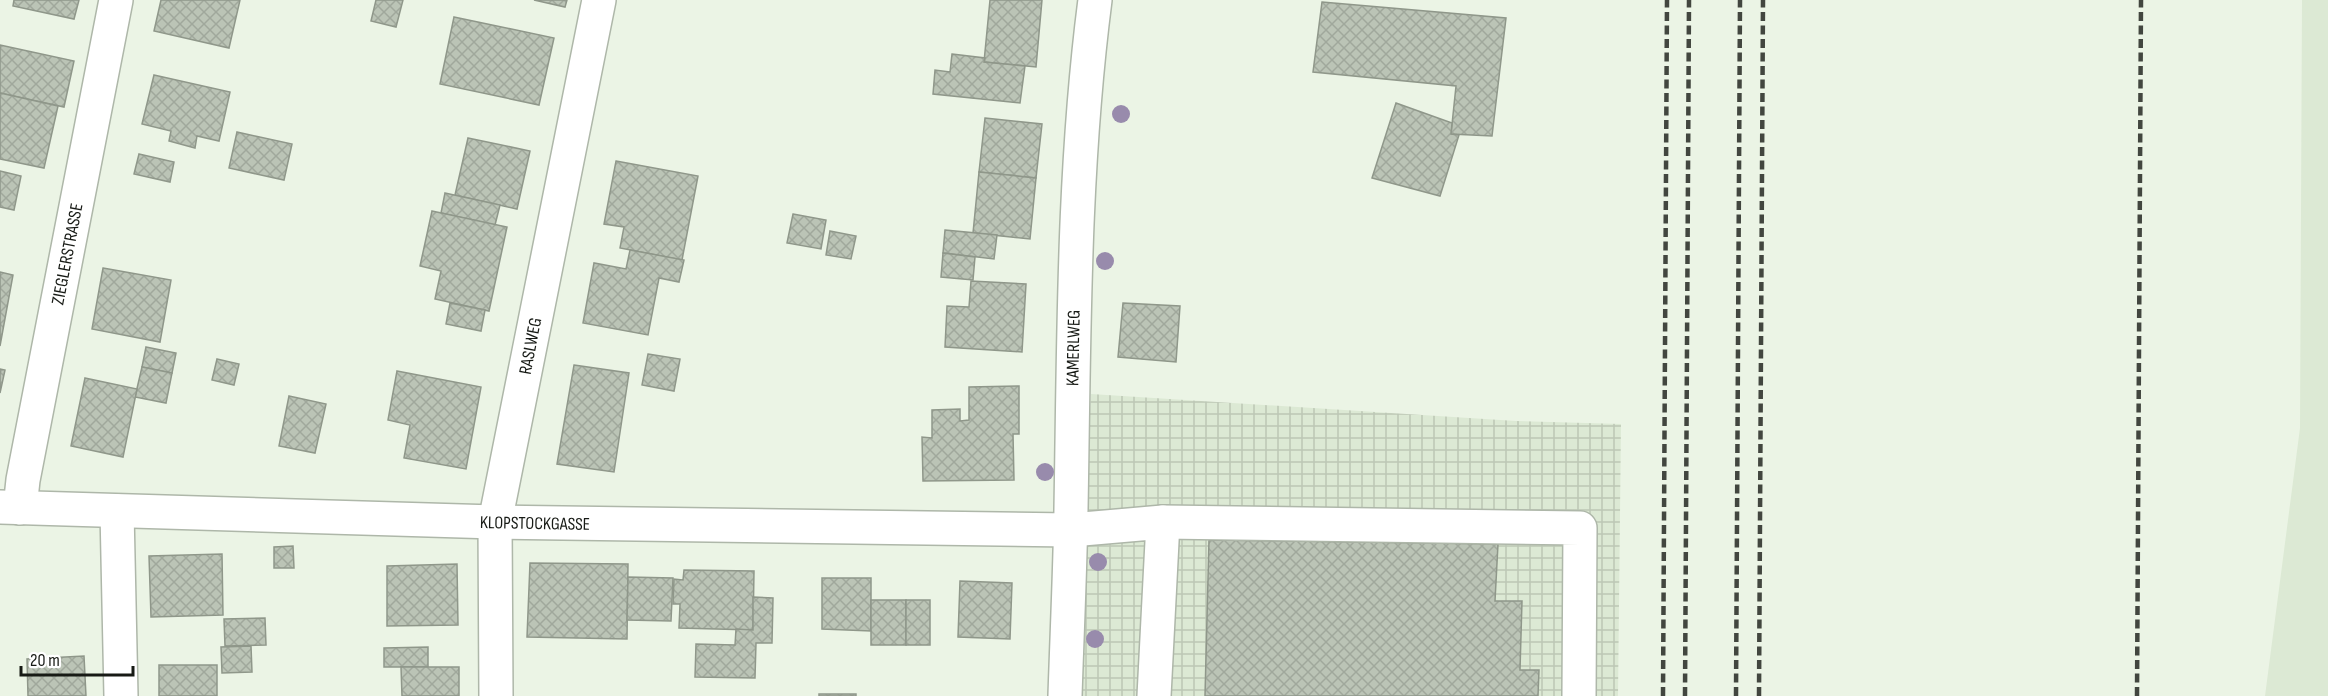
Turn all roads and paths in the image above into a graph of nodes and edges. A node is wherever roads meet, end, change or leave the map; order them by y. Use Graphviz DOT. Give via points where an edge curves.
graph roads {
  1 [pos="116,0"];
  2 [pos="599,0"];
  3 [pos="1095,0"];
  4 [pos="10,507"];
  5 [pos="117,511"];
  6 [pos="495,522"];
  7 [pos="1163,522"];
  8 [pos="1071,530"];
  9 [pos="121,696"];
  10 [pos="496,696"];
  11 [pos="1065,696"];
  12 [pos="1154,696"];
  13 [pos="1579,696"];
  1 -- 4 [label="street, ZIEGLERSTRASSE" via="23,480"];
  2 -- 6 [label="street, RASLWEG"];
  3 -- 8 [label="street, KAMERLWEG" via="1084,87 1074,233"];
  4 -- 5 [label="street, KLOPSTOCKGASSE"];
  5 -- 6 [label="street, KLOPSTOCKGASSE"];
  5 -- 9 [label="street"];
  6 -- 8 [label="street, KLOPSTOCKGASSE"];
  6 -- 10 [label="street, RASLWEG"];
  7 -- 8 [label="street, KLOPSTOCKGASSE"];
  7 -- 12 [label="street"];
  7 -- 13 [label="street, KLOPSTOCKGASSE" via="1580,528"];
  8 -- 11 [label="street, KAMERLWEG"];
}
